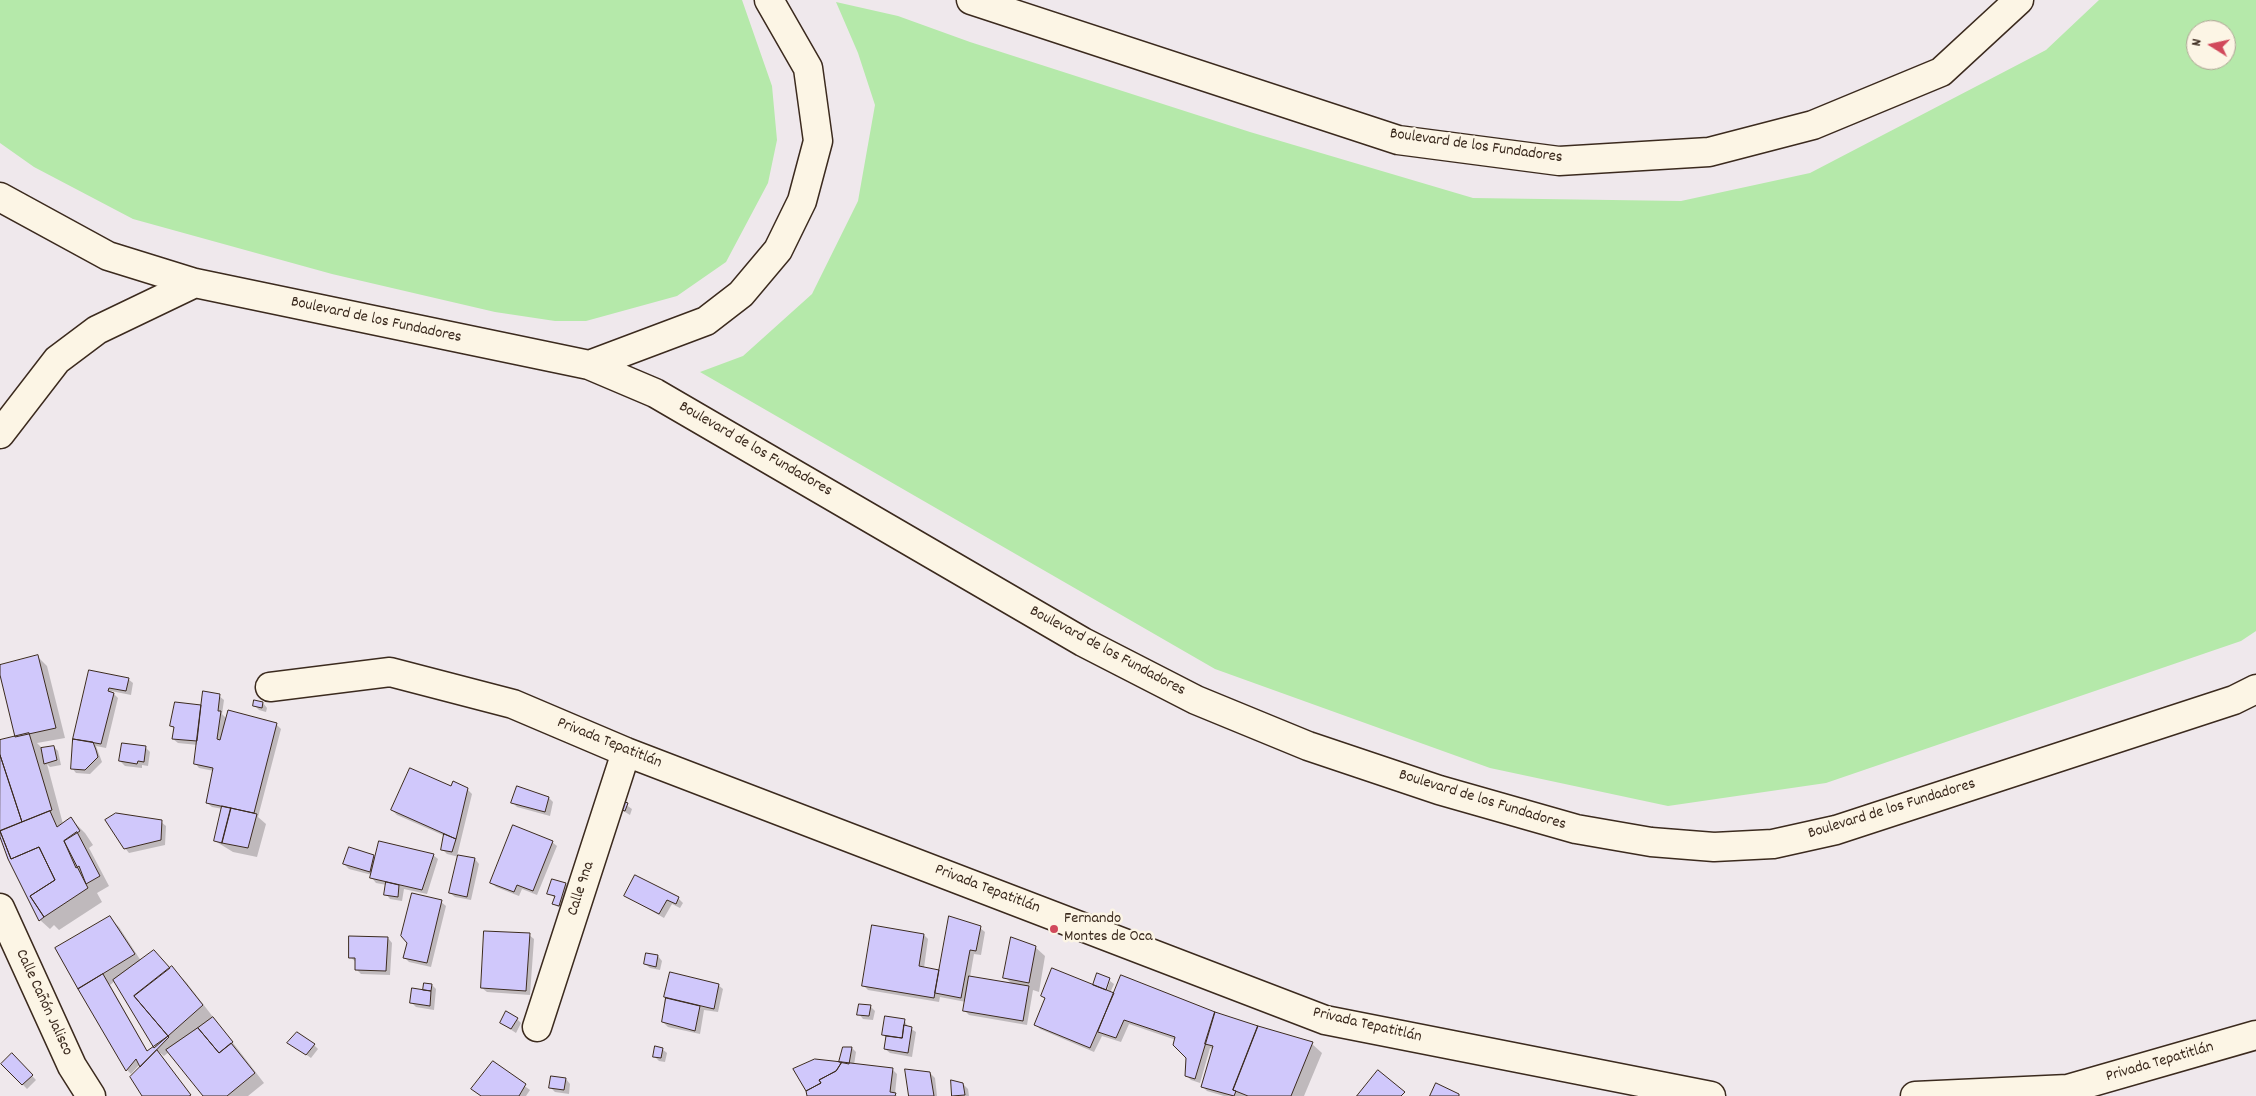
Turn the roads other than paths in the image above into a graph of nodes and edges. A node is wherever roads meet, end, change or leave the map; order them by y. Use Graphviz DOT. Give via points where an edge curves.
graph roads {
  1 [pos="769,0"];
  2 [pos="971,0"];
  3 [pos="2019,0"];
  4 [pos="0,196"];
  5 [pos="195,283"];
  6 [pos="589,365"];
  7 [pos="0,434"];
  8 [pos="270,687"];
  9 [pos="2256,689"];
  10 [pos="626,752"];
  11 [pos="0,908"];
  12 [pos="537,1027"];
  13 [pos="2256,1036"];
  14 [pos="91,1096"];
  15 [pos="1711,1096"];
  16 [pos="1915,1096"];
  1 -- 6 [label="main road" via="808,68 818,141 802,201 778,250 741,294 706,321"];
  2 -- 3 [label="main road, Boulevard de los Fundadores" via="1398,140 1559,161 1709,152 1813,125 1941,72"];
  4 -- 5 [label="main road, Boulevard de los Fundadores" via="108,256"];
  5 -- 6 [label="main road, Boulevard de los Fundadores"];
  5 -- 7 [label="main road" via="97,330 57,360"];
  6 -- 9 [label="main road, Boulevard de los Fundadores" via="656,393 1083,642 1196,700 1336,755 1439,790 1576,829 1651,842 1714,847 1774,844 1836,830 2234,700"];
  8 -- 10 [label="main road, Privada Tepatitlán" via="390,672 513,704"];
  10 -- 12 [label="main road, Calle 9na"];
  10 -- 15 [label="main road, Privada Tepatitlán" via="1325,1020"];
  11 -- 14 [label="main road, Calle Cañón Jalisco" via="72,1066"];
  13 -- 16 [label="main road, Privada Tepatitlán" via="2068,1089"];
}
